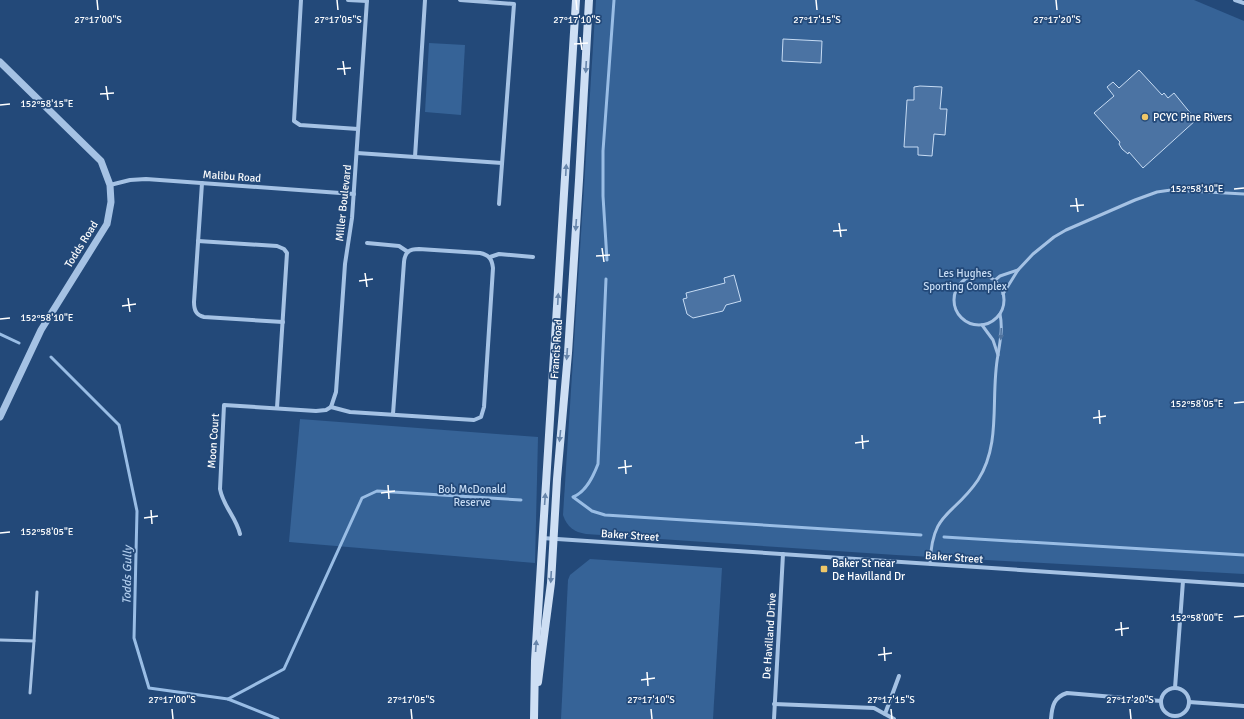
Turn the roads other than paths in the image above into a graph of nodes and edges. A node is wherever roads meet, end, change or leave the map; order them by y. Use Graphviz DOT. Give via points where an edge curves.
graph roads {
  1 [pos="301,0"];
  2 [pos="348,0"];
  3 [pos="425,0"];
  4 [pos="460,0"];
  5 [pos="576,0"];
  6 [pos="589,0"];
  7 [pos="1235,0"];
  8 [pos="367,1"];
  9 [pos="514,2"];
  10 [pos="1244,3"];
  11 [pos="0,62"];
  12 [pos="358,129"];
  13 [pos="356,153"];
  14 [pos="415,157"];
  15 [pos="502,162"];
  16 [pos="202,183"];
  17 [pos="110,185"];
  18 [pos="354,194"];
  19 [pos="1244,194"];
  20 [pos="499,204"];
  21 [pos="198,241"];
  22 [pos="367,243"];
  23 [pos="408,252"];
  24 [pos="533,256"];
  25 [pos="490,257"];
  26 [pos="1018,270"];
  27 [pos="994,281"];
  28 [pos="1003,294"];
  29 [pos="1000,314"];
  30 [pos="283,322"];
  31 [pos="982,325"];
  32 [pos="998,355"];
  33 [pos="332,407"];
  34 [pos="277,408"];
  35 [pos="394,414"];
  36 [pos="0,416"];
  37 [pos="240,534"];
  38 [pos="542,538"];
  39 [pos="553,538"];
  40 [pos="784,554"];
  41 [pos="930,564"];
  42 [pos="1184,581"];
  43 [pos="1244,585"];
  44 [pos="37,592"];
  45 [pos="0,640"];
  46 [pos="34,641"];
  47 [pos="899,676"];
  48 [pos="1175,688"];
  49 [pos="30,693"];
  50 [pos="535,699"];
  51 [pos="1161,701"];
  52 [pos="1189,702"];
  53 [pos="774,704"];
  54 [pos="1244,706"];
  55 [pos="885,714"];
  56 [pos="1174,718"];
  57 [pos="534,719"];
  58 [pos="774,719"];
  59 [pos="894,719"];
  60 [pos="1051,719"];
  1 -- 12 [label="street" via="294,121 300,125"];
  2 -- 8 [label="street"];
  3 -- 14 [label="street"];
  4 -- 9 [label="street"];
  38 -- 5 [label="main road, Francis Road, one-way"];
  6 -- 39 [label="main road, Francis Road, one-way"];
  7 -- 10 [label="street"];
  8 -- 12 [label="street, Miller Boulevard"];
  9 -- 15 [label="street"];
  11 -- 17 [label="street, Todds Road" via="93,152 101,161"];
  12 -- 13 [label="street, Miller Boulevard"];
  13 -- 14 [label="street"];
  13 -- 18 [label="street, Miller Boulevard"];
  14 -- 15 [label="street"];
  15 -- 20 [label="street"];
  16 -- 17 [label="street, Malibu Road" via="146,179"];
  16 -- 18 [label="street, Malibu Road"];
  16 -- 21 [label="street"];
  17 -- 36 [label="street, Todds Road" via="111,202 107,224 41,330"];
  18 -- 33 [label="street, Miller Boulevard" via="345,264 336,392"];
  19 -- 26 [label="lane" via="1181,190 1145,196 1066,230 1045,244"];
  21 -- 30 [label="street" via="194,306 197,314 204,317"];
  21 -- 30 [label="street" via="277,246 284,249 287,259"];
  22 -- 23 [label="street" via="399,246"];
  23 -- 25 [label="street" via="419,249 480,253"];
  23 -- 35 [label="street" via="404,262"];
  24 -- 25 [label="street" via="499,254"];
  25 -- 35 [label="street" via="493,268 482,415 474,420"];
  26 -- 27 [label="lane" via="1000,276"];
  26 -- 28 [label="lane"];
  27 -- 28 [label="lane"];
  27 -- 31 [label="lane" via="987,277 973,276 962,283 955,295 956,309 960,316 969,323"];
  28 -- 29 [label="lane"];
  29 -- 31 [label="lane"];
  29 -- 32 [label="lane, one-way" via="1002,338"];
  30 -- 34 [label="street"];
  31 -- 32 [label="lane" via="993,340"];
  32 -- 41 [label="lane" via="994,424 988,458 977,481 936,529 932,540"];
  33 -- 34 [label="street, Moon Court" via="320,411"];
  33 -- 35 [label="street" via="346,411"];
  34 -- 37 [label="street, Moon Court" via="224,405 220,489 223,502 235,520"];
  38 -- 39 [label="street, Baker Street"];
  50 -- 38 [label="main road, Francis Road, one-way" via="534,661"];
  39 -- 40 [label="street, Baker Street"];
  39 -- 50 [label="main road, Francis Road, one-way" via="548,613"];
  40 -- 41 [label="street, Baker Street"];
  40 -- 53 [label="street, De Havilland Drive"];
  41 -- 42 [label="street, Baker Street"];
  42 -- 43 [label="street, Baker Street"];
  42 -- 48 [label="street"];
  44 -- 46 [label="lane"];
  45 -- 46 [label="lane"];
  46 -- 49 [label="lane"];
  47 -- 55 [label="street"];
  48 -- 51 [label="street" via="1164,693"];
  48 -- 52 [label="street" via="1186,694"];
  50 -- 57 [label="main road, Francis Road"];
  51 -- 56 [label="street" via="1166,713"];
  51 -- 60 [label="street" via="1067,693 1052,704"];
  52 -- 54 [label="street"];
  52 -- 56 [label="street" via="1186,711"];
  53 -- 55 [label="street" via="874,708"];
  53 -- 58 [label="street, De Havilland Drive"];
  55 -- 59 [label="street"];
}
